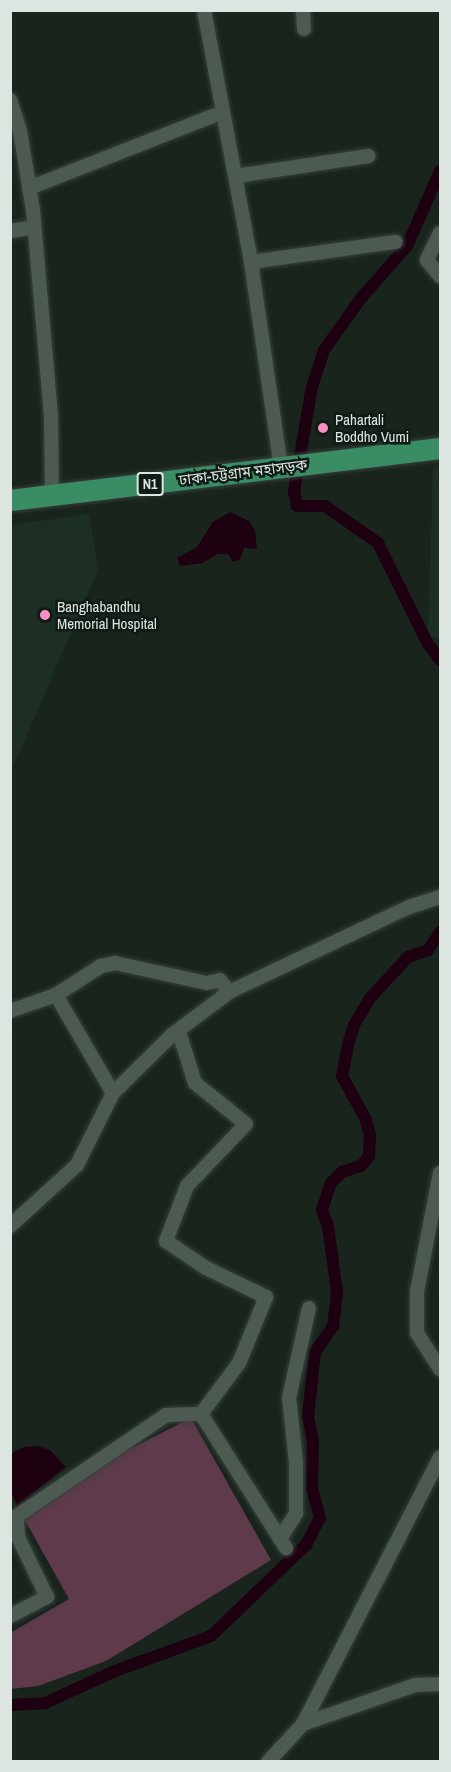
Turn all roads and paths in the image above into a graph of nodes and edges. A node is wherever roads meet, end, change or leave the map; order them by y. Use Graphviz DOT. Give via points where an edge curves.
graph roads {
  1 [pos="204,10"];
  2 [pos="303,10"];
  3 [pos="304,29"];
  4 [pos="10,100"];
  5 [pos="213,116"];
  6 [pos="368,156"];
  7 [pos="25,162"];
  8 [pos="10,166"];
  9 [pos="236,176"];
  10 [pos="29,188"];
  11 [pos="34,226"];
  12 [pos="10,231"];
  13 [pos="440,232"];
  14 [pos="396,242"];
  15 [pos="251,262"];
  16 [pos="441,276"];
  17 [pos="441,448"];
  18 [pos="291,466"];
  19 [pos="52,495"];
  20 [pos="10,501"];
  21 [pos="440,897"];
  22 [pos="229,992"];
  23 [pos="56,995"];
  24 [pos="10,1011"];
  25 [pos="178,1032"];
  26 [pos="113,1093"];
  27 [pos="441,1173"];
  28 [pos="10,1226"];
  29 [pos="309,1308"];
  30 [pos="441,1369"];
  31 [pos="201,1414"];
  32 [pos="441,1457"];
  33 [pos="10,1616"];
  34 [pos="441,1684"];
  35 [pos="303,1724"];
  36 [pos="268,1761"];
  1 -- 9 [label="street"];
  2 -- 3 [label="street"];
  4 -- 7 [label="street"];
  5 -- 10 [label="street"];
  6 -- 9 [label="street"];
  7 -- 8 [label="street"];
  7 -- 10 [label="street"];
  9 -- 15 [label="street"];
  10 -- 11 [label="street"];
  11 -- 12 [label="street"];
  11 -- 19 [label="street" via="51,416"];
  13 -- 16 [label="street" via="427,260"];
  14 -- 15 [label="street"];
  15 -- 18 [label="street"];
  17 -- 18 [label="highway, ঢাকা-চট্টগ্রাম মহাসড়ক / N1"];
  18 -- 19 [label="highway, ঢাকা-চট্টগ্রাম মহাসড়ক / N1"];
  19 -- 20 [label="highway, ঢাকা-চট্টগ্রাম মহাসড়ক / N1"];
  21 -- 22 [label="street" via="409,907"];
  22 -- 23 [label="street" via="220,980 207,983 115,963 100,966"];
  22 -- 25 [label="street"];
  23 -- 24 [label="street"];
  23 -- 26 [label="street"];
  25 -- 26 [label="street"];
  25 -- 31 [label="street" via="195,1083 246,1124 187,1186 166,1240 206,1269 266,1297 239,1363"];
  26 -- 28 [label="street" via="77,1165"];
  27 -- 30 [label="street" via="417,1291 417,1333"];
  29 -- 31 [label="street" via="289,1398 296,1462 296,1513 283,1544"];
  31 -- 33 [label="street" via="166,1415 17,1516 18,1537 46,1597"];
  32 -- 35 [label="street"];
  34 -- 35 [label="street" via="415,1685"];
  35 -- 36 [label="street"];
}
